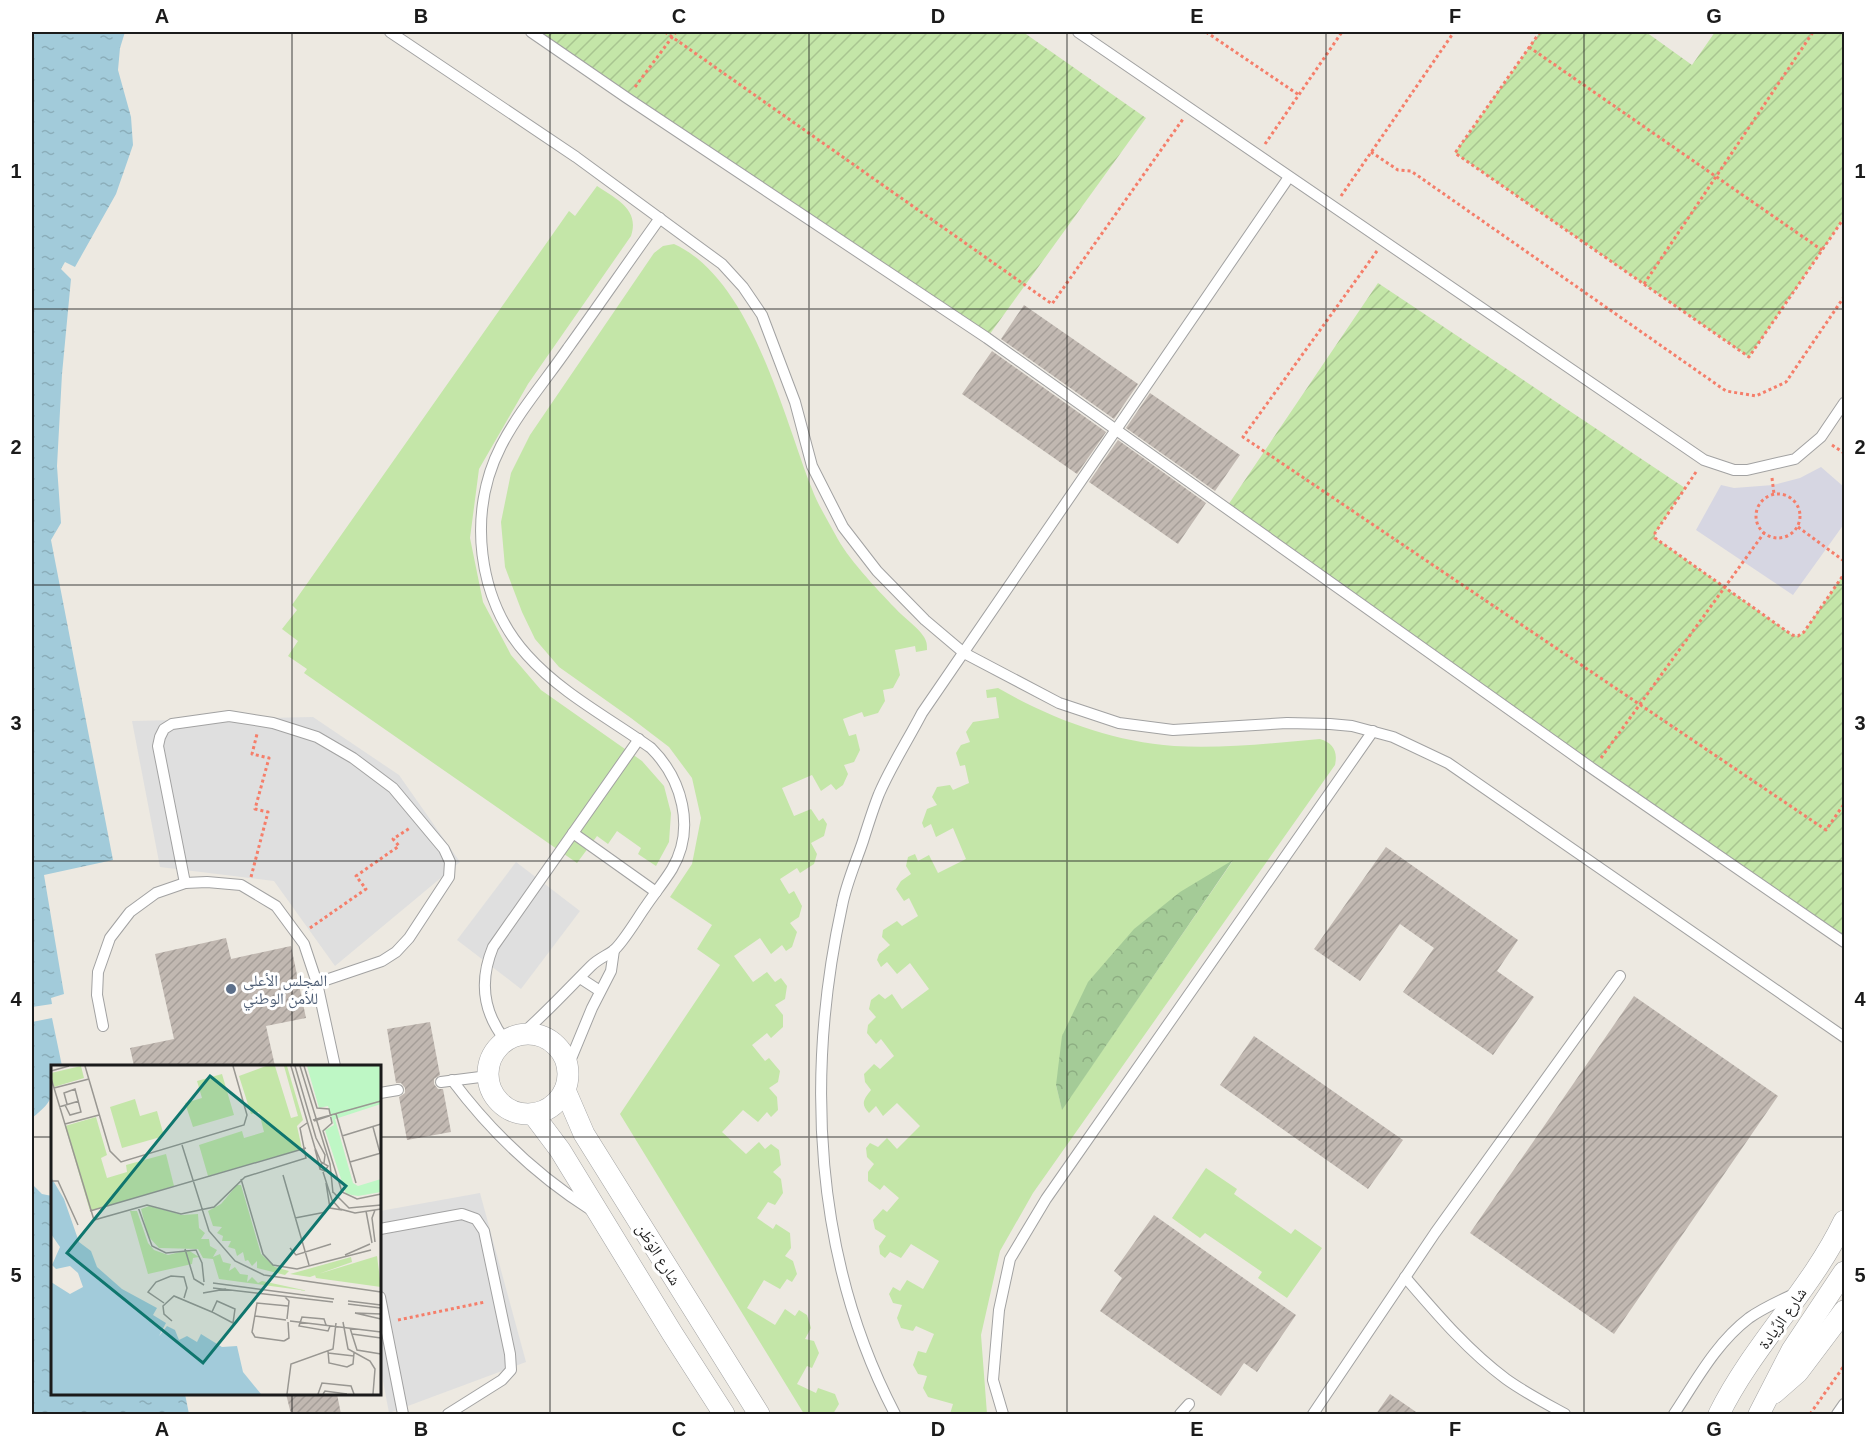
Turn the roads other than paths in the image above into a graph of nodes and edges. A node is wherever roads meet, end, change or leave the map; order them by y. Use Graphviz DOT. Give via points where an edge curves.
graph roads {
  1 [pos="390,32"];
  2 [pos="531,32"];
  3 [pos="1078,32"];
  4 [pos="1289,177"];
  5 [pos="660,218"];
  6 [pos="1845,403"];
  7 [pos="1117,430"];
  8 [pos="964,653"];
  9 [pos="1373,731"];
  10 [pos="639,739"];
  11 [pos="573,833"];
  12 [pos="184,884"];
  13 [pos="656,892"];
  14 [pos="1845,942"];
  15 [pos="614,951"];
  16 [pos="1620,976"];
  17 [pos="580,978"];
  18 [pos="317,983"];
  19 [pos="600,991"];
  20 [pos="103,1026"];
  21 [pos="514,1037"];
  22 [pos="1845,1037"];
  23 [pos="335,1065"];
  24 [pos="568,1066"];
  25 [pos="488,1076"];
  26 [pos="398,1090"];
  27 [pos="565,1090"];
  28 [pos="381,1093"];
  29 [pos="533,1114"];
  30 [pos="602,1216"];
  31 [pos="1845,1221"];
  32 [pos="381,1229"];
  33 [pos="1845,1272"];
  34 [pos="1405,1277"];
  35 [pos="1800,1291"];
  36 [pos="381,1303"];
  37 [pos="1845,1311"];
  38 [pos="1190,1404"];
  39 [pos="1845,1404"];
  40 [pos="1762,1406"];
  41 [pos="403,1414"];
  42 [pos="448,1414"];
  43 [pos="724,1414"];
  44 [pos="759,1414"];
  45 [pos="895,1414"];
  46 [pos="1003,1414"];
  47 [pos="1180,1414"];
  48 [pos="1313,1414"];
  49 [pos="1565,1414"];
  50 [pos="1674,1414"];
  51 [pos="1719,1414"];
  52 [pos="1837,1414"];
  1 -- 5 [label="lane"];
  2 -- 7 [label="lane" via="987,338"];
  3 -- 4 [label="lane"];
  4 -- 6 [label="lane" via="1704,460 1746,470 1795,459 1821,437"];
  4 -- 7 [label="lane"];
  5 -- 8 [label="lane" via="722,264 743,287 762,315 795,402 812,466 843,527 877,571"];
  5 -- 10 [label="lane" via="501,447 486,488 481,531 492,596 525,653 556,683"];
  7 -- 8 [label="lane"];
  7 -- 14 [label="lane" via="1593,769"];
  8 -- 9 [label="lane" via="1059,703 1098,718 1145,728 1199,730 1308,723"];
  8 -- 45 [label="lane" via="922,714 879,793 842,904 823,1017 820,1116 830,1219 849,1298 879,1383"];
  9 -- 22 [label="lane" via="1412,744 1449,763"];
  9 -- 46 [label="lane" via="1046,1199 1010,1259 999,1310 993,1380"];
  10 -- 11 [label="lane"];
  10 -- 13 [label="lane" via="669,770 684,812 678,855"];
  11 -- 13 [label="lane"];
  11 -- 21 [label="lane" via="501,936 488,961 484,975 486,1003 496,1029"];
  12 -- 18 [label="lane" via="241,885 276,906 304,944"];
  12 -- 18 [label="lane" via="158,746 164,729 182,721 229,716 273,723 317,737 353,758 393,788 444,849 450,862 449,877 396,952 382,961"];
  12 -- 20 [label="lane" via="156,893 130,912 110,938 98,972 97,995"];
  13 -- 15 [label="lane"];
  15 -- 17 [label="lane" via="599,959"];
  15 -- 19 [label="lane" via="611,971"];
  16 -- 34 [label="lane"];
  17 -- 19 [label="lane"];
  17 -- 21 [label="lane"];
  18 -- 23 [label="lane"];
  19 -- 24 [label="lane"];
  21 -- 24 [label="street" via="540,1035 555,1043"];
  21 -- 25 [label="street" via="499,1046 490,1060"];
  24 -- 27 [label="street"];
  25 -- 29 [label="street" via="503,1105"];
  25 -- 30 [label="lane" via="446,1081 546,1179"];
  26 -- 28 [label="lane"];
  27 -- 29 [label="street" via="556,1104"];
  27 -- 44 [label="street, شارع الوَطَن" via="584,1134"];
  29 -- 30 [label="street, شارع الوَطَن"];
  30 -- 43 [label="street, شارع الوَطَن"];
  31 -- 35 [label="street, شارع الرِّيادة"];
  32 -- 42 [label="lane" via="462,1214 476,1219 484,1231 511,1370 502,1380"];
  33 -- 40 [label="street, شارع الرِّيادة" via="1792,1350"];
  34 -- 48 [label="lane"];
  34 -- 49 [label="lane" via="1466,1345 1508,1380"];
  35 -- 50 [label="lane" via="1764,1308 1735,1330 1713,1355"];
  35 -- 51 [label="street, شارع الرِّيادة"];
  36 -- 41 [label="lane"];
  37 -- 40 [label="street, شارع الرِّيادة" via="1798,1372"];
  38 -- 47 [label="lane"];
  39 -- 52 [label="lane"];
}
